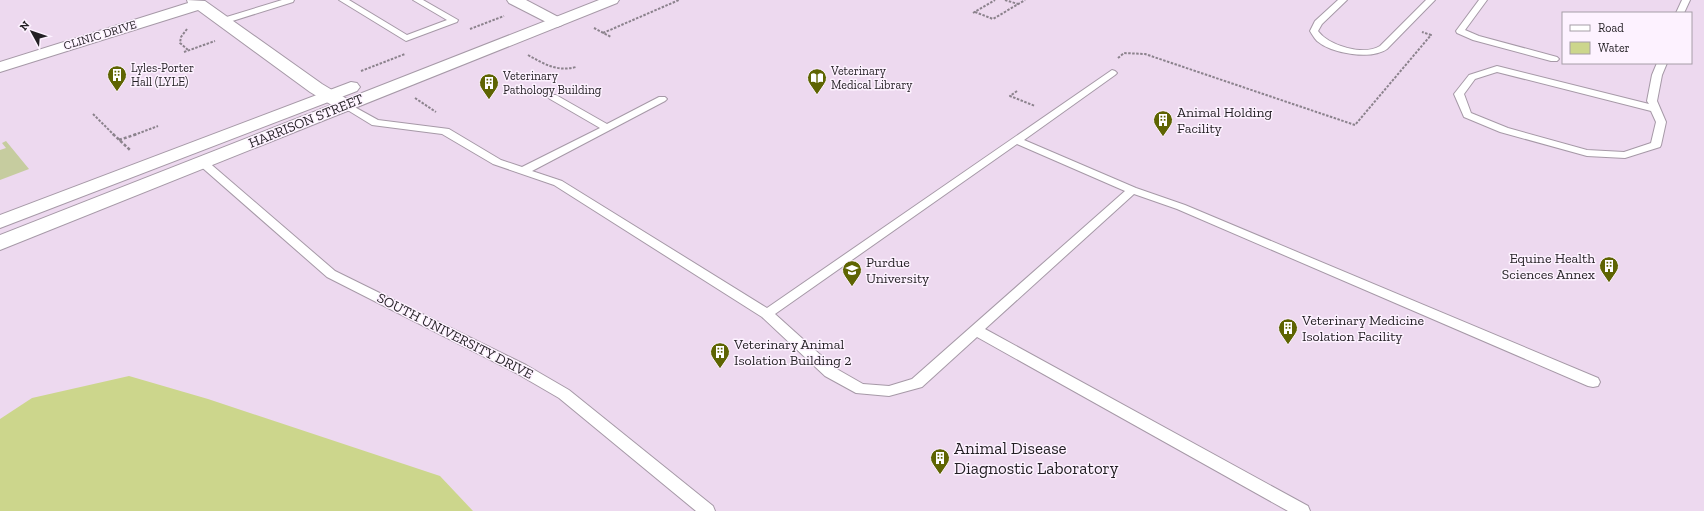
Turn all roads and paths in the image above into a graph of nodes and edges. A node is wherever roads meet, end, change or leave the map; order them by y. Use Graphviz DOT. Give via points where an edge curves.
graph roads {
  1 [pos="290,0"];
  2 [pos="343,0"];
  3 [pos="417,0"];
  4 [pos="514,0"];
  5 [pos="582,0"];
  6 [pos="612,0"];
  7 [pos="679,0"];
  8 [pos="996,0"];
  9 [pos="1005,0"];
  10 [pos="1025,0"];
  11 [pos="1344,0"];
  12 [pos="1431,0"];
  13 [pos="1483,0"];
  14 [pos="1686,0"];
  15 [pos="197,2"];
  16 [pos="1018,4"];
  17 [pos="1680,12"];
  18 [pos="542,14"];
  19 [pos="223,21"];
  20 [pos="557,22"];
  21 [pos="190,27"];
  22 [pos="1418,31"];
  23 [pos="604,33"];
  24 [pos="216,41"];
  25 [pos="530,49"];
  26 [pos="188,50"];
  27 [pos="184,52"];
  28 [pos="1554,59"];
  29 [pos="1662,64"];
  30 [pos="0,67"];
  31 [pos="576,67"];
  32 [pos="1112,67"];
  33 [pos="1017,91"];
  34 [pos="411,95"];
  35 [pos="328,96"];
  36 [pos="553,97"];
  37 [pos="662,99"];
  38 [pos="346,106"];
  39 [pos="1655,109"];
  40 [pos="1054,113"];
  41 [pos="93,114"];
  42 [pos="440,115"];
  43 [pos="158,126"];
  44 [pos="607,128"];
  45 [pos="120,140"];
  46 [pos="1016,140"];
  47 [pos="130,151"];
  48 [pos="202,162"];
  49 [pos="523,171"];
  50 [pos="1132,190"];
  51 [pos="0,222"];
  52 [pos="0,243"];
  53 [pos="767,314"];
  54 [pos="976,330"];
  55 [pos="1594,382"];
  56 [pos="707,511"];
  57 [pos="1302,511"];
  1 -- 19 [label="lane"];
  2 -- 3 [label="lane" via="406,38 454,20"];
  4 -- 18 [label="main road"];
  5 -- 18 [label="main road, HARRISON STREET"];
  6 -- 20 [label="main road, HARRISON STREET"];
  7 -- 23 [label="path"];
  8 -- 16 [label="path" via="974,13 993,19"];
  9 -- 16 [label="path"];
  10 -- 16 [label="path"];
  11 -- 12 [label="lane" via="1318,23 1314,31 1320,40 1330,45 1366,53 1378,52 1386,46"];
  13 -- 28 [label="lane" via="1460,31 1476,38"];
  14 -- 17 [label="lane"];
  15 -- 19 [label="main road"];
  15 -- 30 [label="main road, CLINIC DRIVE"];
  18 -- 20 [label="main road"];
  18 -- 35 [label="main road, HARRISON STREET"];
  19 -- 35 [label="main road"];
  20 -- 38 [label="main road, HARRISON STREET"];
  21 -- 26 [label="path" via="181,37 180,43"];
  22 -- 32 [label="path" via="1431,35 1355,125 1145,54 1124,53"];
  24 -- 26 [label="path"];
  25 -- 31 [label="path" via="526,54 554,69"];
  26 -- 27 [label="path"];
  29 -- 39 [label="lane" via="1652,101"];
  32 -- 40 [label="lane"];
  33 -- 40 [label="path" via="1010,96"];
  34 -- 42 [label="path"];
  35 -- 38 [label="main road"];
  35 -- 51 [label="main road, HARRISON STREET"];
  36 -- 44 [label="lane"];
  37 -- 44 [label="lane"];
  38 -- 48 [label="main road, HARRISON STREET"];
  38 -- 49 [label="lane" via="376,123 446,131 497,162"];
  39 -- 39 [label="lane" via="1661,122 1656,145 1625,155 1587,153 1504,130 1467,115 1459,94 1472,77 1497,70"];
  40 -- 46 [label="lane"];
  41 -- 45 [label="path"];
  43 -- 45 [label="path"];
  44 -- 49 [label="lane"];
  45 -- 47 [label="path"];
  46 -- 50 [label="lane"];
  46 -- 53 [label="lane"];
  48 -- 52 [label="main road, HARRISON STREET"];
  48 -- 56 [label="lane, SOUTH UNIVERSITY DRIVE" via="331,274 521,369 564,394"];
  49 -- 53 [label="lane" via="558,183"];
  50 -- 54 [label="lane"];
  50 -- 55 [label="lane" via="1181,207"];
  53 -- 54 [label="lane" via="830,372 861,389 889,390 917,382"];
  54 -- 57 [label="lane"];
}
